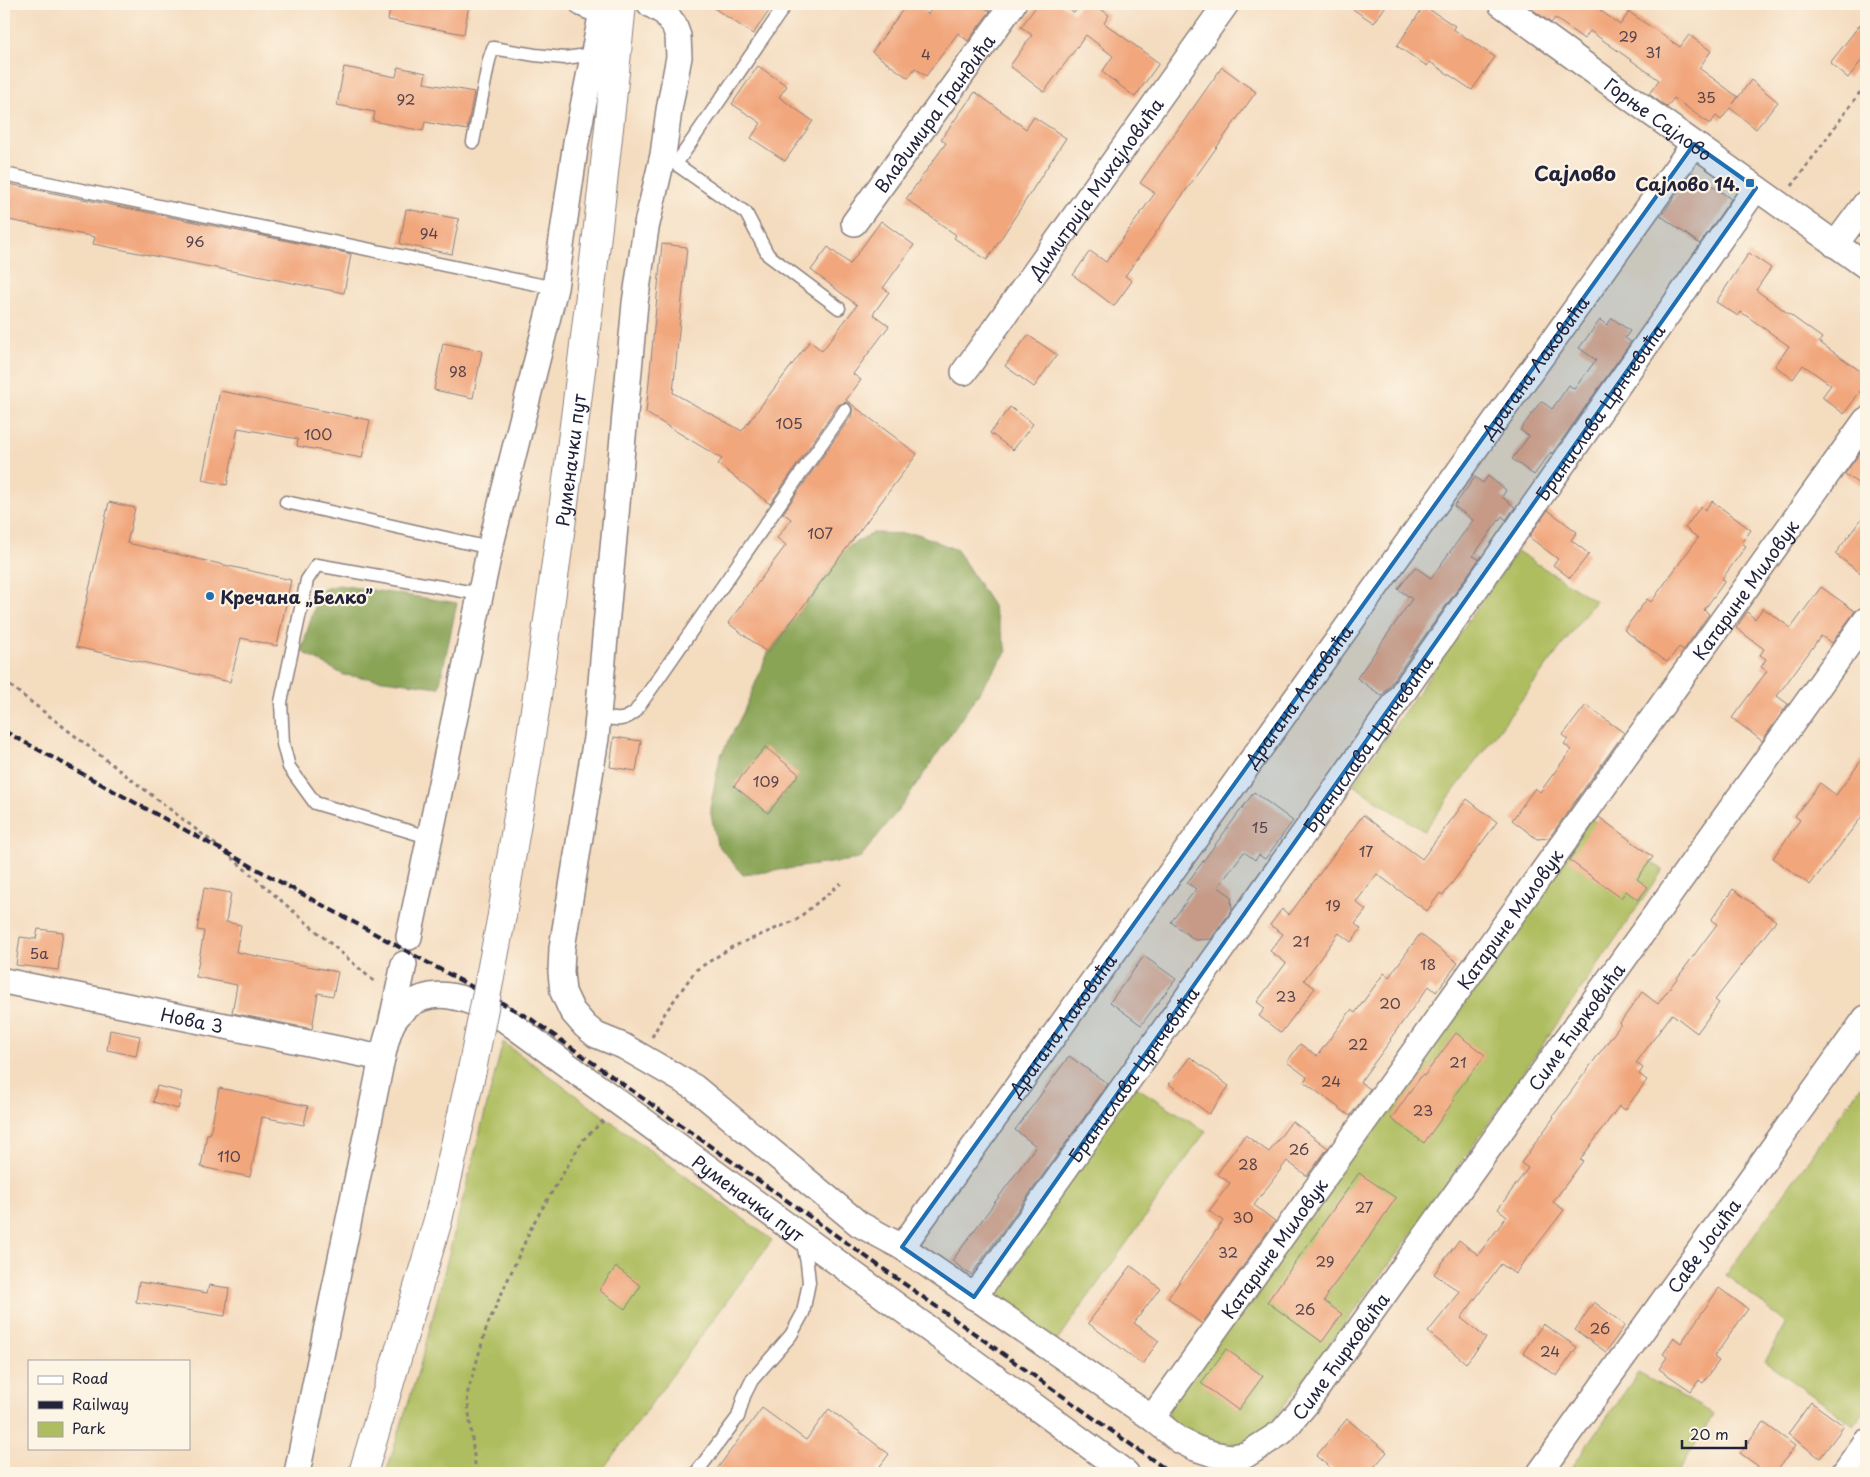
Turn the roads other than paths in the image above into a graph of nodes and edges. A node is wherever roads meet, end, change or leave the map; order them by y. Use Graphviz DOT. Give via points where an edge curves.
graph roads {
  1 [pos="583,4"];
  2 [pos="622,4"];
  3 [pos="650,4"];
  4 [pos="786,4"];
  5 [pos="1013,4"];
  6 [pos="1226,4"];
  7 [pos="1507,5"];
  8 [pos="594,54"];
  9 [pos="473,142"];
  10 [pos="1694,144"];
  11 [pos="669,159"];
  12 [pos="4,174"];
  13 [pos="1756,188"];
  14 [pos="1866,203"];
  15 [pos="854,223"];
  16 [pos="1835,245"];
  17 [pos="1866,266"];
  18 [pos="555,288"];
  19 [pos="840,308"];
  20 [pos="964,372"];
  21 [pos="845,410"];
  22 [pos="1866,420"];
  23 [pos="286,502"];
  24 [pos="490,548"];
  25 [pos="480,594"];
  26 [pos="1866,620"];
  27 [pos="598,716"];
  28 [pos="428,837"];
  29 [pos="409,937"];
  30 [pos="404,964"];
  31 [pos="4,981"];
  32 [pos="1866,1018"];
  33 [pos="390,1030"];
  34 [pos="382,1058"];
  35 [pos="802,1236"];
  36 [pos="902,1247"];
  37 [pos="974,1297"];
  38 [pos="1152,1418"];
  39 [pos="1866,1442"];
  40 [pos="297,1473"];
  41 [pos="363,1473"];
  42 [pos="696,1473"];
  43 [pos="1126,1473"];
  44 [pos="1540,1473"];
  45 [pos="1844,1473"];
  1 -- 8 [label="street" via="602,12"];
  2 -- 41 [label="main road, Руменачки пут, bridge" via="595,250 539,684 502,915 438,1220"];
  3 -- 11 [label="street, Симе Ћирковића" via="674,25 680,46 668,110"];
  4 -- 11 [label="lane"];
  5 -- 15 [label="street, Владимира Грандића"];
  6 -- 20 [label="street, Димитрија Михајловића"];
  7 -- 10 [label="street, Горње Сајлово"];
  8 -- 9 [label="lane" via="565,58 493,48"];
  8 -- 18 [label="street" via="576,142"];
  10 -- 13 [label="street, Горње Сајлово"];
  10 -- 36 [label="street, Драгана Лаковића"];
  11 -- 19 [label="lane" via="746,213 768,256"];
  11 -- 27 [label="street, Симе Ћирковића" via="646,228 636,303"];
  12 -- 18 [label="lane"];
  13 -- 16 [label="street, Горње Сајлово"];
  13 -- 37 [label="street, Бранислава Црнчевића" via="1334,791"];
  14 -- 16 [label="street"];
  16 -- 17 [label="street, Горње Сајлово"];
  18 -- 24 [label="street"];
  21 -- 27 [label="lane" via="635,712 620,720"];
  22 -- 38 [label="street, Катарине Миловук"];
  23 -- 24 [label="lane"];
  24 -- 25 [label="street"];
  25 -- 28 [label="street"];
  25 -- 28 [label="lane" via="317,565 307,580 281,702 283,744 289,767 315,803"];
  26 -- 38 [label="street, Симе Ћирковића" via="1282,1432 1246,1455 1231,1456 1195,1448 1179,1440"];
  27 -- 36 [label="street, Симе Ћирковића" via="562,948 562,982 567,1002 585,1026 694,1087 859,1224"];
  28 -- 29 [label="street"];
  30 -- 33 [label="street"];
  31 -- 34 [label="street, Нова 3"];
  32 -- 44 [label="street, Саве Јосића"];
  33 -- 34 [label="street, Руменачки пут"];
  33 -- 35 [label="street, Руменачки пут" via="402,1011 427,996 443,995 476,1003 496,1013"];
  34 -- 40 [label="street, Руменачки пут"];
  35 -- 42 [label="lane" via="809,1282 803,1313 790,1335 752,1380 738,1417"];
  35 -- 43 [label="street, Руменачки пут"];
  36 -- 37 [label="street, Симе Ћирковића"];
  37 -- 38 [label="street, Симе Ћирковића"];
  39 -- 45 [label="street"];
}
